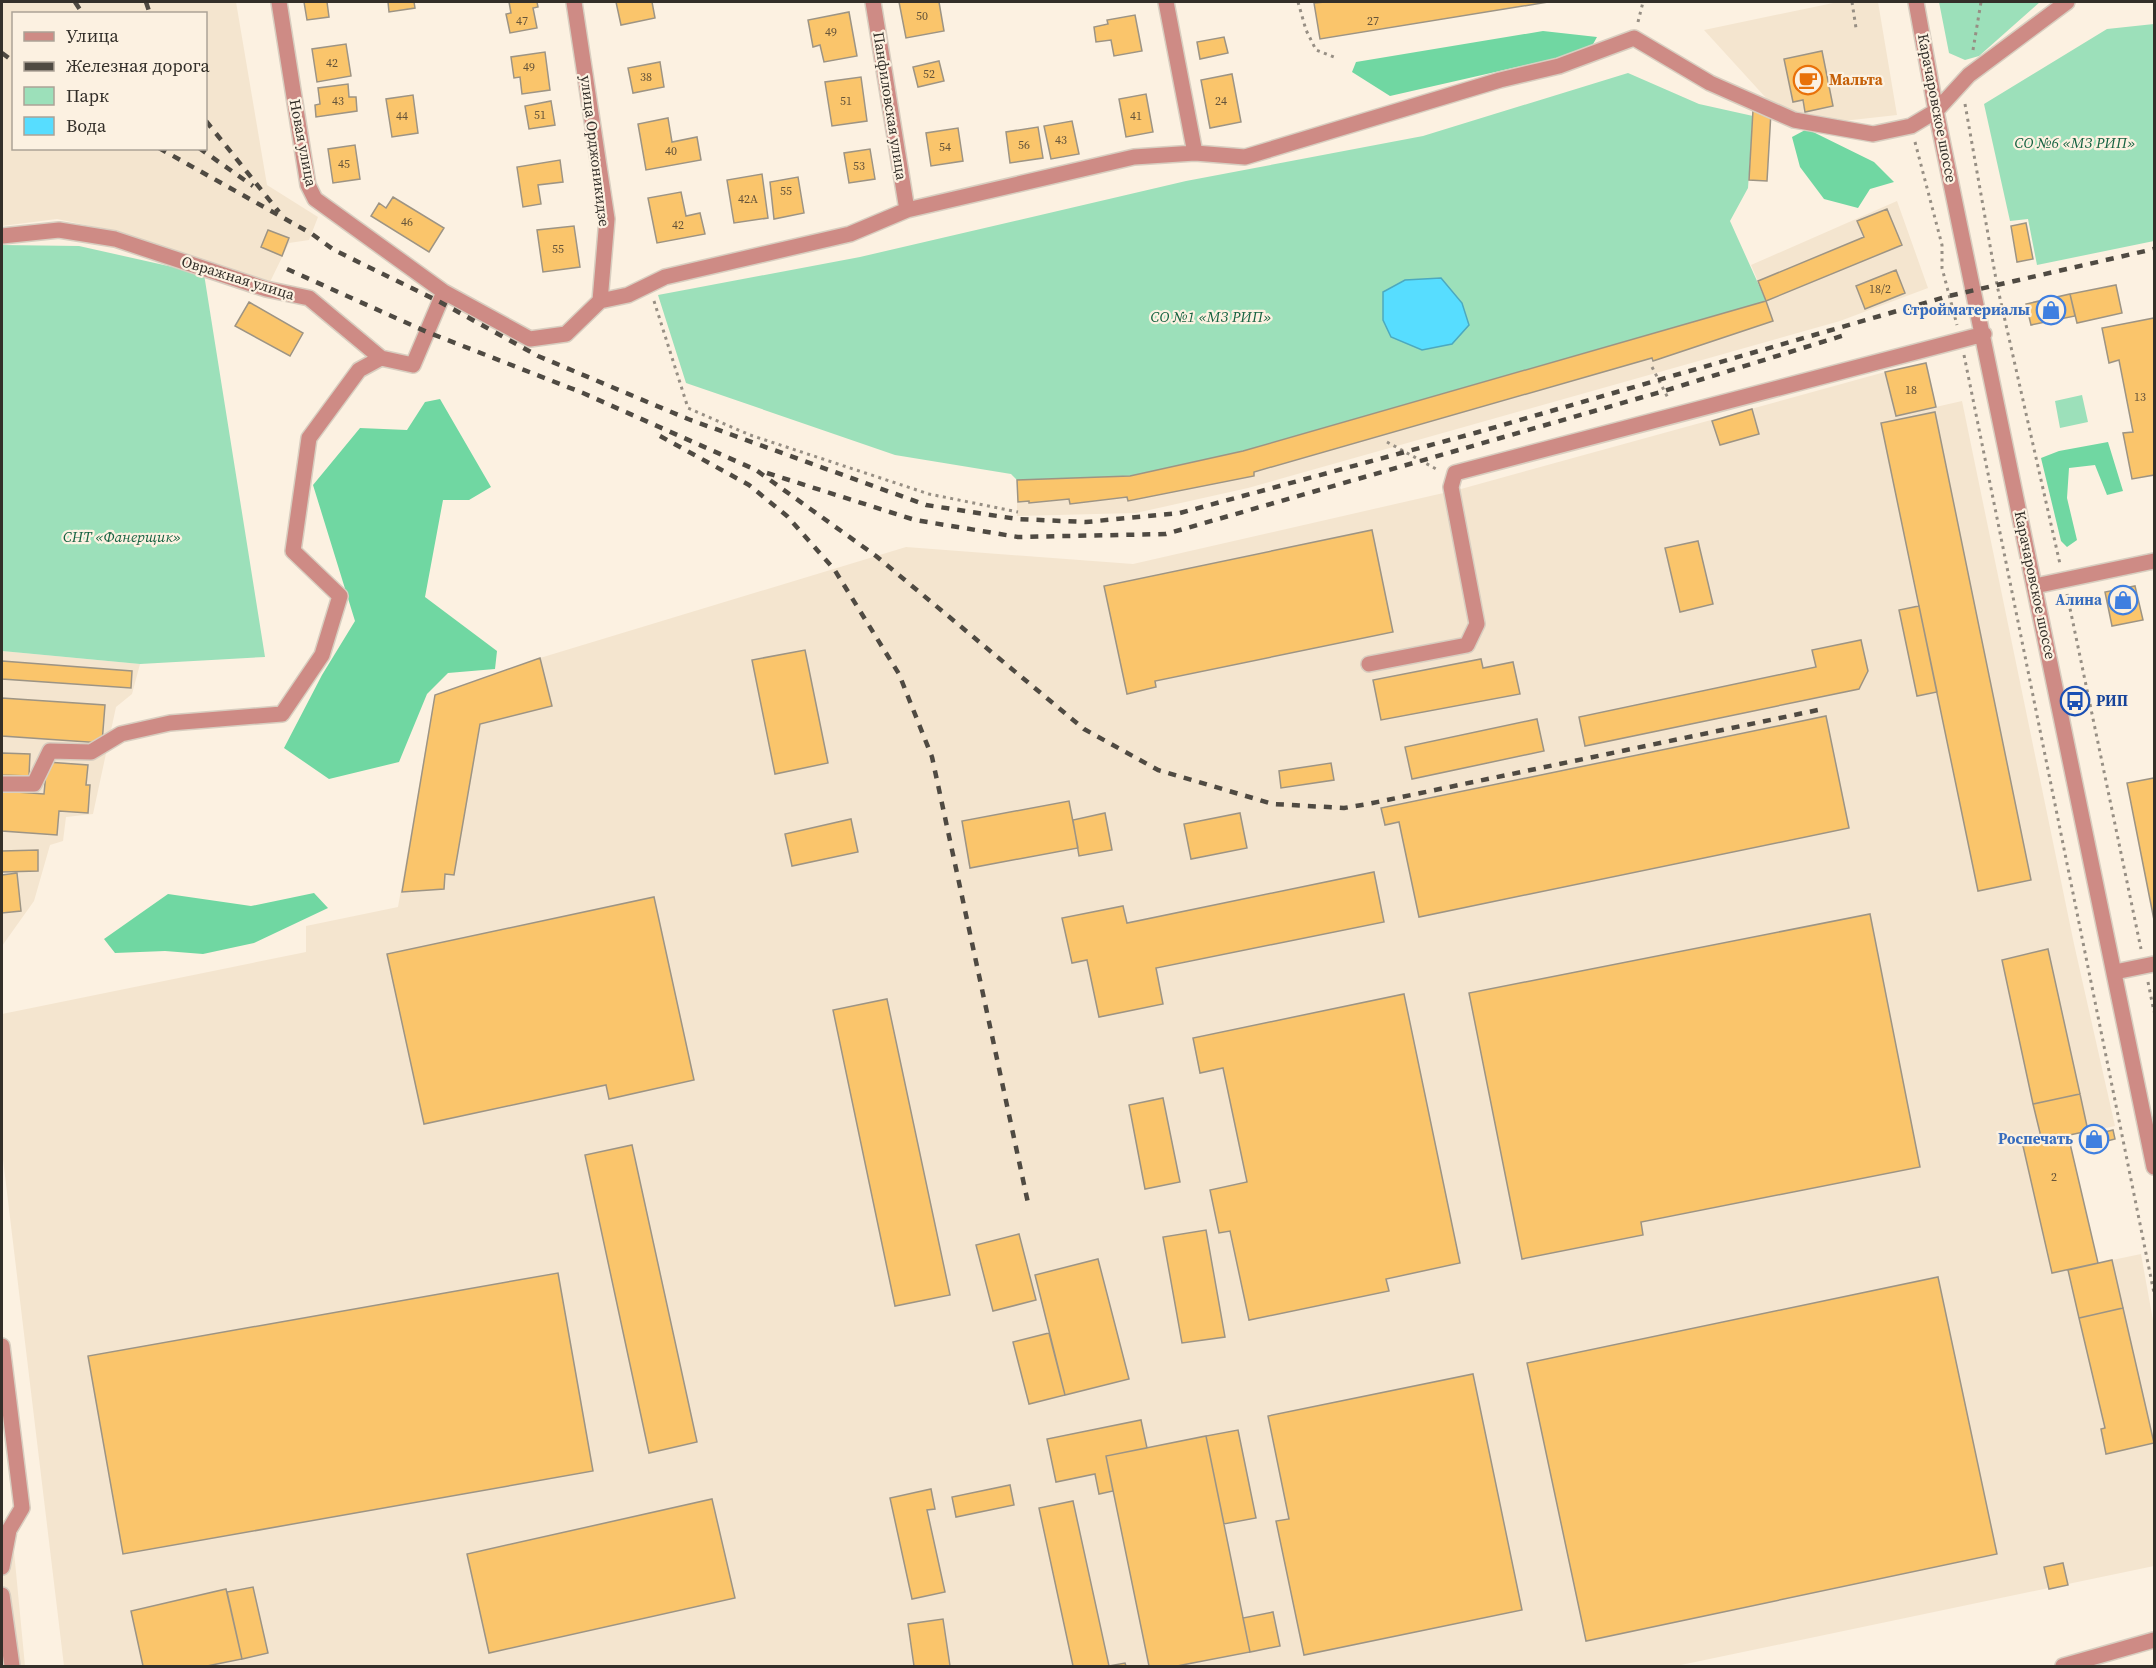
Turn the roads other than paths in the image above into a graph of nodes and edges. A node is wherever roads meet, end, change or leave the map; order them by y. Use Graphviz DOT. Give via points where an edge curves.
graph roads {
  1 [pos="279,2"];
  2 [pos="574,2"];
  3 [pos="873,2"];
  4 [pos="1166,2"];
  5 [pos="1916,2"];
  6 [pos="2067,2"];
  7 [pos="1936,111"];
  8 [pos="1195,153"];
  9 [pos="907,210"];
  10 [pos="2,236"];
  11 [pos="444,292"];
  12 [pos="600,301"];
  13 [pos="1983,334"];
  14 [pos="381,358"];
  15 [pos="2154,561"];
  16 [pos="2035,586"];
  17 [pos="1369,664"];
  18 [pos="2,784"];
  19 [pos="2150,965"];
  20 [pos="2115,972"];
  21 [pos="2154,1167"];
  22 [pos="2,1346"];
  23 [pos="2,1567"];
  24 [pos="2,1595"];
  25 [pos="2154,1640"];
  26 [pos="12,1666"];
  27 [pos="2062,1666"];
  1 -- 11 [label="street, Новая улица" via="308,185 315,200"];
  2 -- 12 [label="street, улица Орджоникидзе" via="606,219"];
  3 -- 9 [label="street, Панфиловская улица"];
  4 -- 8 [label="street"];
  5 -- 7 [label="street, Карачаровское шоссе"];
  6 -- 7 [label="street" via="1969,75"];
  7 -- 8 [label="street" via="1911,126 1873,134 1794,120 1710,83 1634,38 1559,66 1245,157"];
  7 -- 13 [label="street, Карачаровское шоссе"];
  8 -- 9 [label="street" via="1134,157"];
  9 -- 12 [label="street" via="850,234 665,277 628,295"];
  10 -- 14 [label="street, Овражная улица" via="58,230 115,239 266,289 309,298"];
  11 -- 12 [label="street, Новая улица" via="530,339 566,334"];
  11 -- 14 [label="street, Овражная улица" via="413,365"];
  13 -- 16 [label="street, Карачаровское шоссе"];
  13 -- 17 [label="street" via="1455,473 1451,487 1478,624 1467,645"];
  14 -- 18 [label="street" via="359,370 309,438 293,551 340,596 322,655 282,714 170,723 121,734 91,752 50,751 34,784"];
  15 -- 16 [label="street"];
  16 -- 20 [label="street, Карачаровское шоссе"];
  19 -- 20 [label="street"];
  20 -- 21 [label="street, Карачаровское шоссе"];
  22 -- 23 [label="street" via="22,1508 9,1530"];
  24 -- 26 [label="street"];
  25 -- 27 [label="street"];
}
